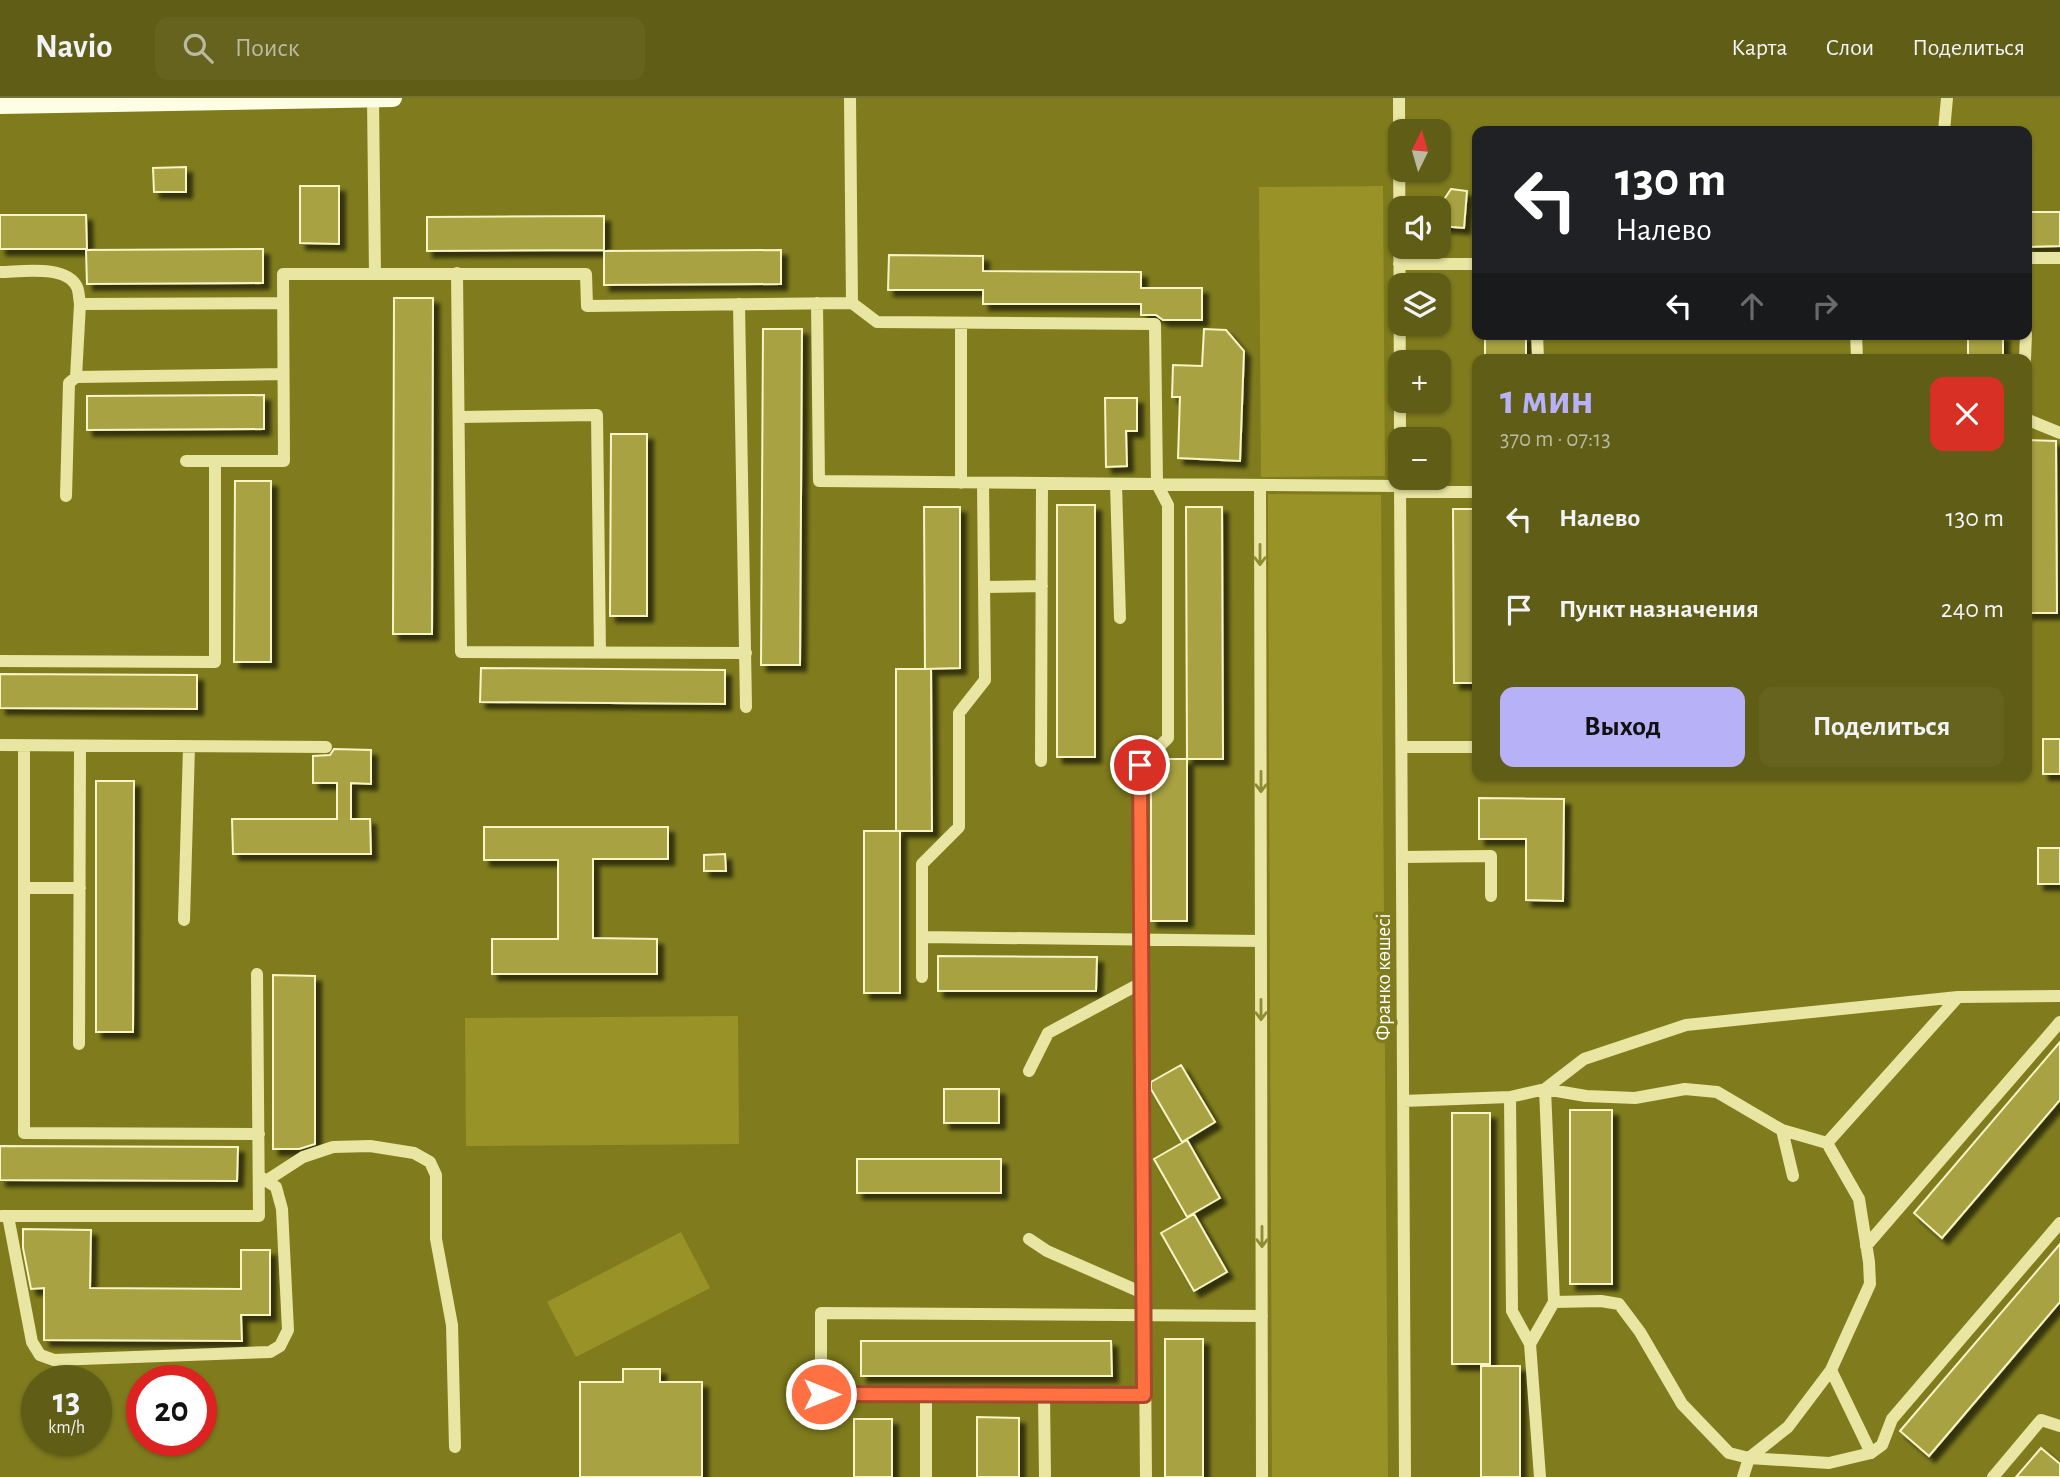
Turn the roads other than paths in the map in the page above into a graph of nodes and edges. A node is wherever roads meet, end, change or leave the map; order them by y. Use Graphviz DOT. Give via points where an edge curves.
graph roads {
  1 [pos="373,98"];
  2 [pos="393,98"];
  3 [pos="850,98"];
  4 [pos="1399,98"];
  5 [pos="1947,98"];
  6 [pos="0,105"];
  7 [pos="1944,126"];
  8 [pos="2032,258"];
  9 [pos="2060,258"];
  10 [pos="1399,264"];
  11 [pos="1472,264"];
  12 [pos="0,272"];
  13 [pos="457,273"];
  14 [pos="375,274"];
  15 [pos="283,303"];
  16 [pos="817,303"];
  17 [pos="852,303"];
  18 [pos="80,304"];
  19 [pos="739,304"];
  20 [pos="961,323"];
  21 [pos="283,374"];
  22 [pos="76,377"];
  23 [pos="459,416"];
  24 [pos="2032,421"];
  25 [pos="1400,427"];
  26 [pos="2060,433"];
  27 [pos="186,461"];
  28 [pos="215,461"];
  29 [pos="961,483"];
  30 [pos="984,484"];
  31 [pos="1042,484"];
  32 [pos="1116,484"];
  33 [pos="1157,484"];
  34 [pos="1388,485"];
  35 [pos="1260,487"];
  36 [pos="1400,490"];
  37 [pos="1451,490"];
  38 [pos="1472,492"];
  39 [pos="66,496"];
  40 [pos="1042,586"];
  41 [pos="985,587"];
  42 [pos="1120,618"];
  43 [pos="600,652"];
  44 [pos="746,653"];
  45 [pos="0,661"];
  46 [pos="746,707"];
  47 [pos="0,746"];
  48 [pos="24,746"];
  49 [pos="80,746"];
  50 [pos="189,747"];
  51 [pos="326,747"];
  52 [pos="1402,747"];
  53 [pos="1472,747"];
  54 [pos="1041,761"];
  55 [pos="1402,857"];
  56 [pos="24,888"];
  57 [pos="80,888"];
  58 [pos="1491,896"];
  59 [pos="184,920"];
  60 [pos="922,937"];
  61 [pos="1140,941"];
  62 [pos="1261,941"];
  63 [pos="257,974"];
  64 [pos="922,977"];
  65 [pos="1141,983"];
  66 [pos="2060,996"];
  67 [pos="1958,997"];
  68 [pos="2060,1022"];
  69 [pos="79,1044"];
  70 [pos="1030,1071"];
  71 [pos="1545,1089"];
  72 [pos="1510,1097"];
  73 [pos="1403,1101"];
  74 [pos="1782,1130"];
  75 [pos="259,1135"];
  76 [pos="1826,1143"];
  77 [pos="1793,1176"];
  78 [pos="264,1178"];
  79 [pos="4,1216"];
  80 [pos="2060,1223"];
  81 [pos="1029,1238"];
  82 [pos="1866,1246"];
  83 [pos="1143,1293"];
  84 [pos="1554,1302"];
  85 [pos="1143,1315"];
  86 [pos="1262,1316"];
  87 [pos="1530,1344"];
  88 [pos="1831,1370"];
  89 [pos="926,1394"];
  90 [pos="1044,1395"];
  91 [pos="1144,1395"];
  92 [pos="2060,1426"];
  93 [pos="455,1447"];
  94 [pos="1871,1453"];
  95 [pos="1749,1458"];
  96 [pos="926,1477"];
  97 [pos="1045,1477"];
  98 [pos="1146,1477"];
  99 [pos="1262,1477"];
  100 [pos="1405,1477"];
  101 [pos="1541,1477"];
  102 [pos="1743,1477"];
  103 [pos="1993,1477"];
  1 -- 2 [label="main road"];
  1 -- 6 [label="main road"];
  1 -- 14 [label="street"];
  3 -- 17 [label="street"];
  4 -- 10 [label="street"];
  5 -- 7 [label="street"];
  8 -- 9 [label="street"];
  10 -- 11 [label="street"];
  10 -- 25 [label="street"];
  12 -- 18 [label="street" via="50,272 68,277 77,286"];
  13 -- 14 [label="street"];
  13 -- 19 [label="street" via="586,274 587,306"];
  13 -- 23 [label="street"];
  14 -- 15 [label="street" via="283,274"];
  15 -- 18 [label="street"];
  15 -- 21 [label="street"];
  16 -- 17 [label="street"];
  16 -- 19 [label="street"];
  16 -- 29 [label="street" via="819,481"];
  17 -- 20 [label="street" via="877,322"];
  18 -- 22 [label="street"];
  19 -- 44 [label="street"];
  20 -- 29 [label="street"];
  20 -- 33 [label="street" via="1155,324"];
  21 -- 22 [label="street"];
  21 -- 28 [label="street" via="284,461"];
  22 -- 39 [label="street" via="69,383"];
  23 -- 43 [label="street" via="461,652"];
  23 -- 43 [label="street" via="597,415"];
  24 -- 26 [label="street"];
  27 -- 28 [label="street"];
  28 -- 45 [label="street" via="215,662"];
  29 -- 30 [label="street"];
  30 -- 31 [label="street"];
  30 -- 41 [label="street"];
  31 -- 32 [label="street"];
  31 -- 40 [label="street"];
  32 -- 33 [label="street"];
  32 -- 42 [label="street"];
  33 -- 35 [label="street"];
  33 -- 61 [label="street" via="1168,505 1168,738 1140,765"];
  34 -- 35 [label="street"];
  35 -- 62 [label="street, one-way"];
  36 -- 52 [label="street, Франко көшесі"];
  37 -- 38 [label="street"];
  40 -- 41 [label="street"];
  40 -- 54 [label="street"];
  41 -- 60 [label="street" via="985,680 959,713 959,827 922,864"];
  43 -- 44 [label="street"];
  44 -- 46 [label="street"];
  47 -- 48 [label="street"];
  48 -- 49 [label="street"];
  48 -- 56 [label="street"];
  49 -- 50 [label="street"];
  49 -- 57 [label="street"];
  50 -- 51 [label="street"];
  50 -- 59 [label="street"];
  52 -- 53 [label="street"];
  52 -- 55 [label="street, Франко көшесі"];
  55 -- 58 [label="street" via="1491,856"];
  55 -- 73 [label="street, Франко көшесі"];
  56 -- 57 [label="street"];
  56 -- 75 [label="street" via="24,1133"];
  57 -- 69 [label="street"];
  60 -- 61 [label="street"];
  60 -- 64 [label="street"];
  61 -- 62 [label="street"];
  61 -- 65 [label="street"];
  62 -- 86 [label="street, one-way"];
  63 -- 75 [label="street"];
  65 -- 70 [label="street" via="1048,1034"];
  65 -- 83 [label="street"];
  66 -- 67 [label="street"];
  67 -- 71 [label="street" via="1686,1025 1584,1059"];
  67 -- 76 [label="street"];
  68 -- 82 [label="street"];
  71 -- 72 [label="street"];
  71 -- 74 [label="street" via="1635,1098 1685,1089 1717,1092"];
  71 -- 84 [label="street"];
  72 -- 73 [label="street"];
  72 -- 87 [label="street" via="1512,1311"];
  73 -- 100 [label="street, Франко көшесі"];
  74 -- 76 [label="street"];
  74 -- 77 [label="street"];
  75 -- 78 [label="street"];
  76 -- 82 [label="street" via="1860,1199"];
  78 -- 79 [label="street" via="260,1216"];
  78 -- 79 [label="street" via="276,1187 282,1209 288,1330 280,1346 270,1352 54,1360 40,1354 33,1342"];
  78 -- 93 [label="street" via="333,1147 370,1146 414,1153 430,1162 436,1175 436,1239 452,1325"];
  80 -- 94 [label="street" via="1892,1419 1882,1445"];
  81 -- 83 [label="street" via="1047,1251"];
  82 -- 88 [label="street" via="1870,1284"];
  83 -- 85 [label="street"];
  84 -- 87 [label="street"];
  84 -- 95 [label="street" via="1619,1304 1682,1404 1729,1453"];
  85 -- 86 [label="street"];
  85 -- 89 [label="street" via="821,1313 821,1394"];
  85 -- 91 [label="street"];
  86 -- 99 [label="street"];
  87 -- 101 [label="street"];
  88 -- 94 [label="street"];
  88 -- 95 [label="street" via="1788,1427"];
  89 -- 90 [label="street"];
  89 -- 96 [label="street"];
  90 -- 91 [label="street"];
  90 -- 97 [label="street"];
  91 -- 98 [label="street"];
  92 -- 103 [label="street" via="2041,1420"];
  94 -- 95 [label="street" via="1829,1463"];
  95 -- 102 [label="street"];
}
